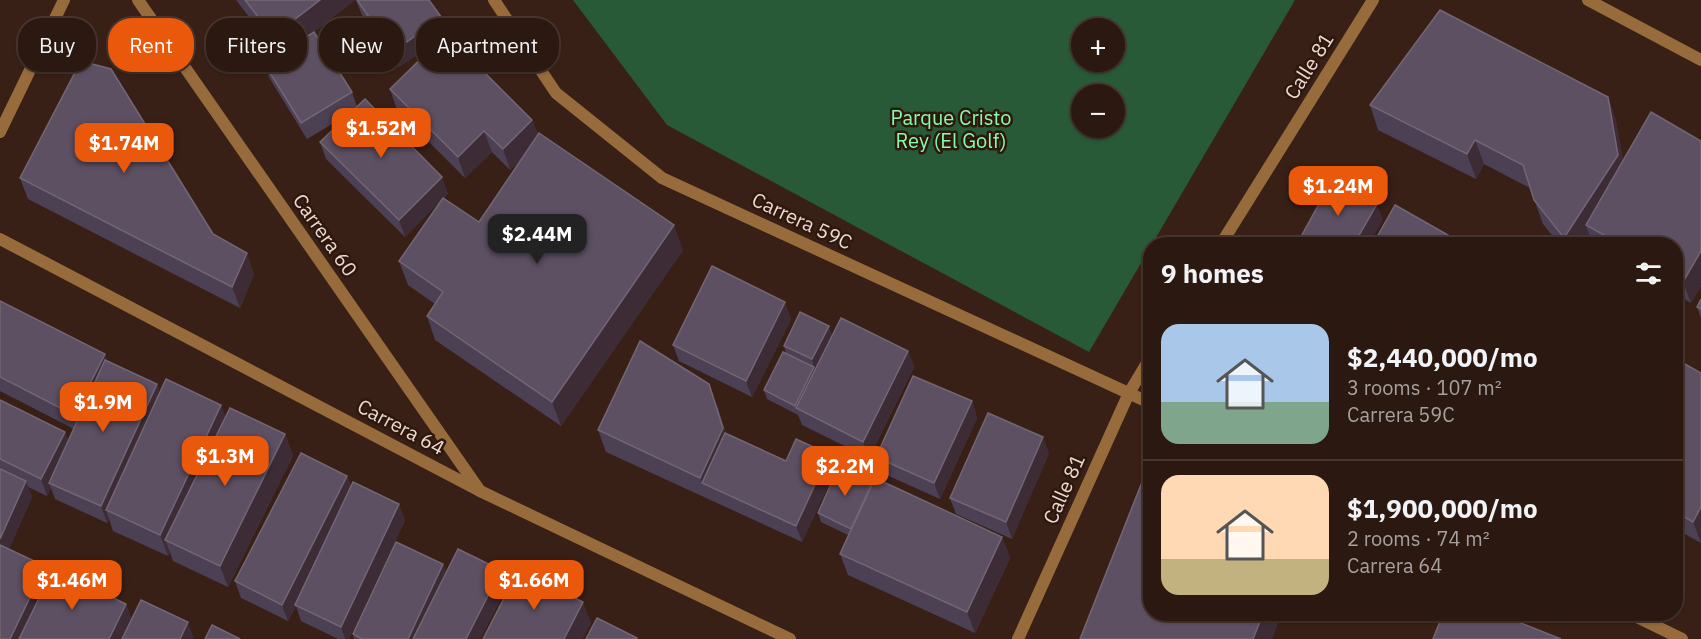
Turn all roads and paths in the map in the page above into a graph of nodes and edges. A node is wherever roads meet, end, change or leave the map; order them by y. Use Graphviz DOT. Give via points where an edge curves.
graph roads {
  1 [pos="64,0"];
  2 [pos="138,0"];
  3 [pos="494,0"];
  4 [pos="1373,0"];
  5 [pos="1587,0"];
  6 [pos="1701,60"];
  7 [pos="0,132"];
  8 [pos="1225,237"];
  9 [pos="0,239"];
  10 [pos="1143,370"];
  11 [pos="1129,393"];
  12 [pos="1143,400"];
  13 [pos="480,491"];
  14 [pos="1645,621"];
  15 [pos="790,639"];
  16 [pos="1018,639"];
  17 [pos="1682,639"];
  1 -- 7 [label="street"];
  2 -- 13 [label="street, Carrera 60"];
  3 -- 11 [label="street, Carrera 59C" via="556,93 662,178"];
  4 -- 8 [label="street, Calle 81"];
  5 -- 6 [label="street"];
  9 -- 13 [label="street, Carrera 64"];
  10 -- 11 [label="street, Calle 81"];
  11 -- 12 [label="street, Carrera 59C"];
  11 -- 16 [label="street, Calle 81"];
  13 -- 15 [label="street, Carrera 64"];
  14 -- 17 [label="street"];
}
